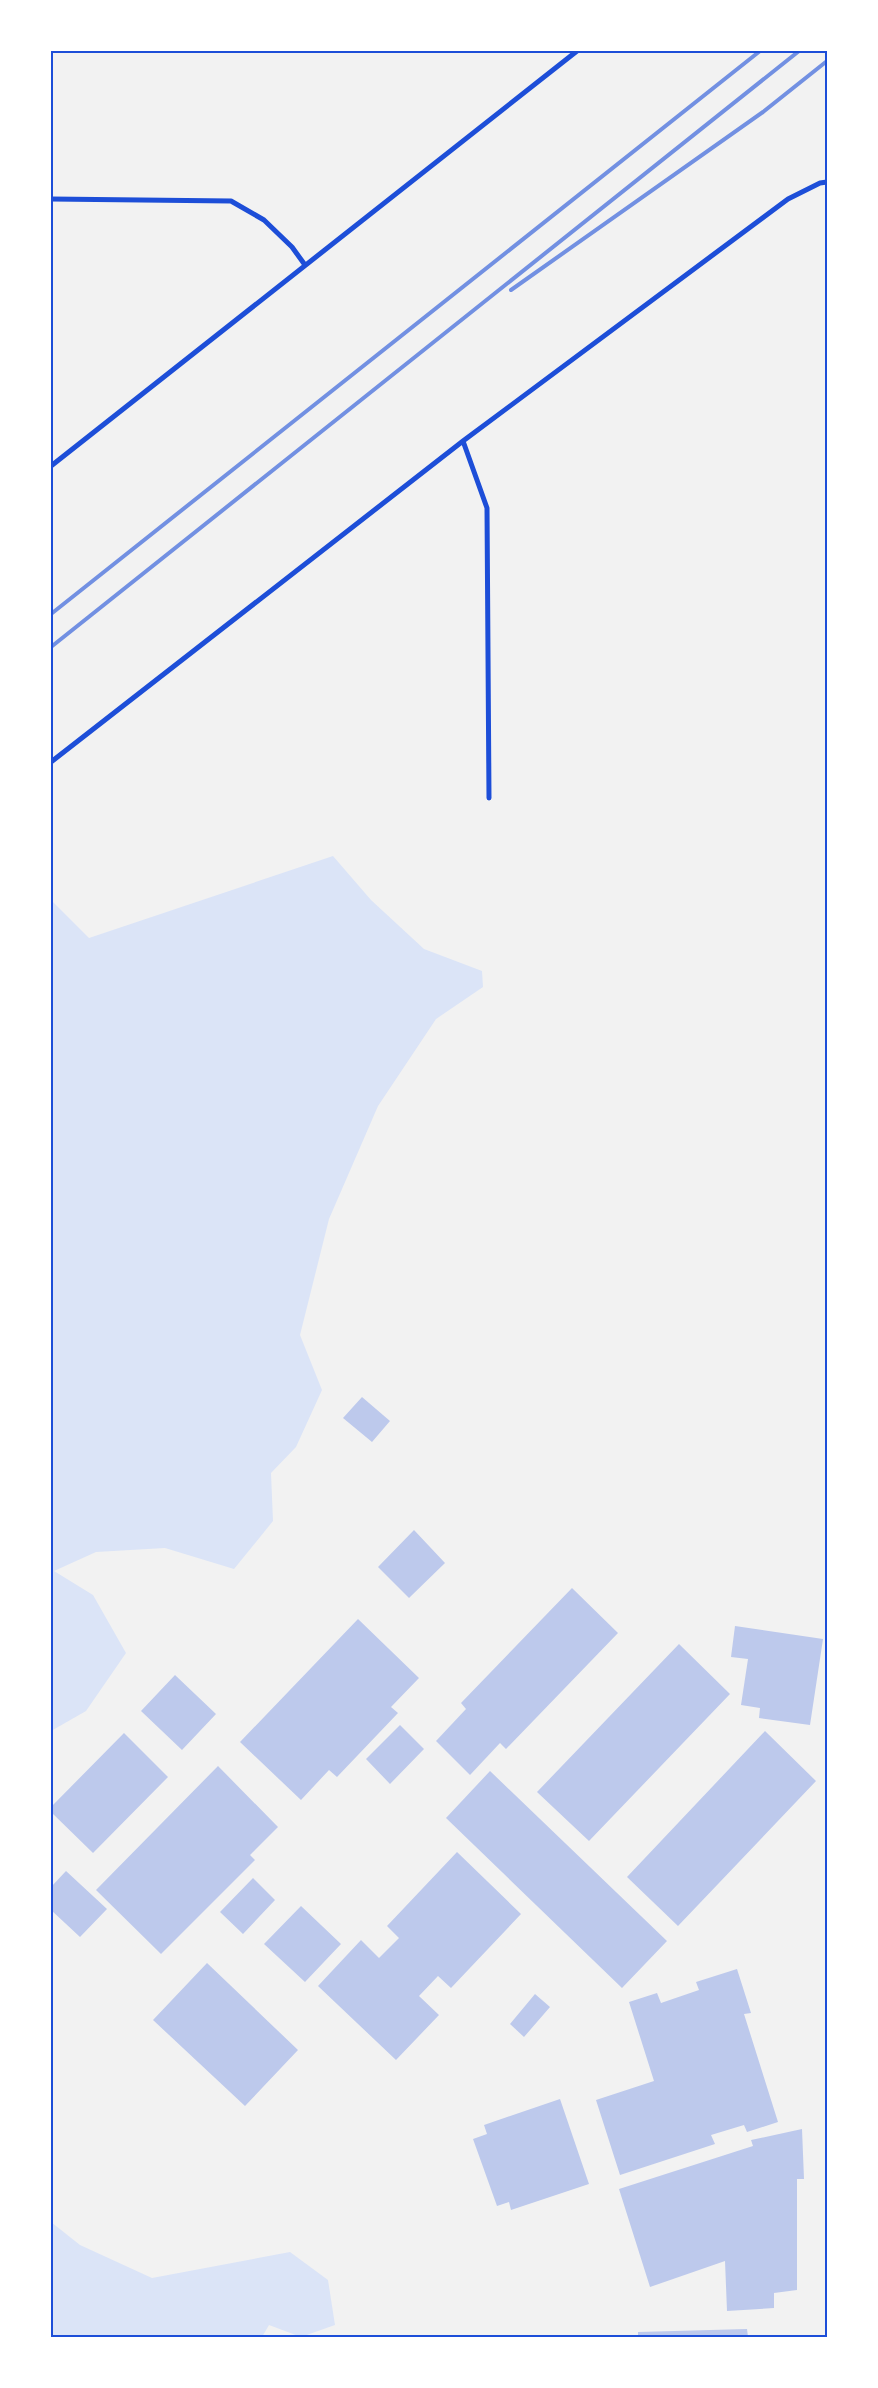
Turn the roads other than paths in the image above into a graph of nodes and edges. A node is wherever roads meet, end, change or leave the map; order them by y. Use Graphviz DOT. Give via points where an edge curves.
graph roads {
  1 [pos="577,51"];
  2 [pos="827,182"];
  3 [pos="51,199"];
  4 [pos="305,265"];
  5 [pos="463,441"];
  6 [pos="51,466"];
  7 [pos="51,762"];
  8 [pos="489,798"];
  1 -- 4 [label="street"];
  2 -- 5 [label="street" via="788,199"];
  3 -- 4 [label="street" via="231,201 264,220 292,247"];
  4 -- 6 [label="street"];
  5 -- 7 [label="street"];
  5 -- 8 [label="street" via="487,508"];
}
